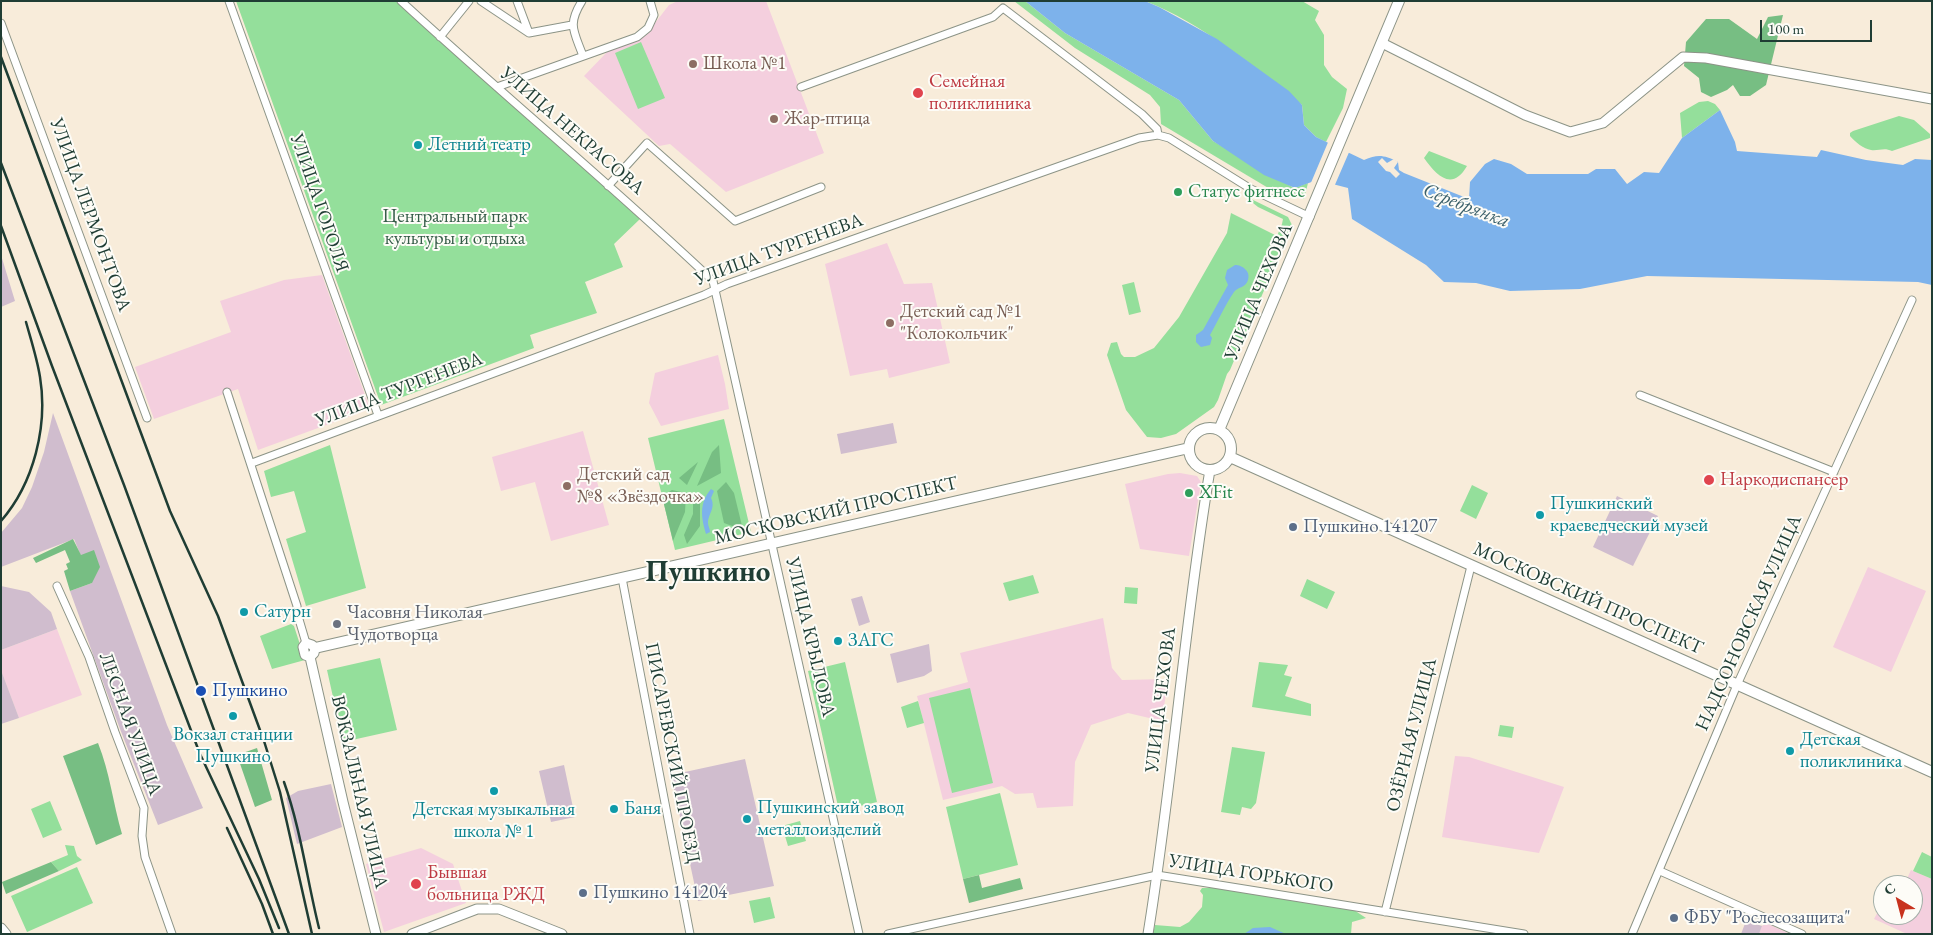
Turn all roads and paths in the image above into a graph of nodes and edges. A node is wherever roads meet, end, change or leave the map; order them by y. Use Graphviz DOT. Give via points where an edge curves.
graph roads {
  1 [pos="229,1"];
  2 [pos="401,1"];
  3 [pos="471,1"];
  4 [pos="481,1"];
  5 [pos="517,1"];
  6 [pos="582,1"];
  7 [pos="650,1"];
  8 [pos="1399,1"];
  9 [pos="1,23"];
  10 [pos="572,25"];
  11 [pos="529,33"];
  12 [pos="440,37"];
  13 [pos="1382,43"];
  14 [pos="583,56"];
  15 [pos="497,87"];
  16 [pos="801,87"];
  17 [pos="1932,99"];
  18 [pos="1158,135"];
  19 [pos="608,186"];
  20 [pos="821,187"];
  21 [pos="1310,217"];
  22 [pos="715,290"];
  23 [pos="1912,300"];
  24 [pos="228,392"];
  25 [pos="1640,395"];
  26 [pos="378,415"];
  27 [pos="147,418"];
  28 [pos="1219,430"];
  29 [pos="1189,448"];
  30 [pos="1230,458"];
  31 [pos="252,463"];
  32 [pos="1210,470"];
  33 [pos="1834,472"];
  34 [pos="772,544"];
  35 [pos="1471,566"];
  36 [pos="622,578"];
  37 [pos="57,586"];
  38 [pos="310,650"];
  39 [pos="1737,685"];
  40 [pos="1932,772"];
  41 [pos="1660,871"];
  42 [pos="1157,875"];
  43 [pos="1385,912"];
  44 [pos="1,928"];
  45 [pos="558,933"];
  46 [pos="6,934"];
  47 [pos="172,934"];
  48 [pos="376,934"];
  49 [pos="412,934"];
  50 [pos="690,934"];
  51 [pos="859,934"];
  52 [pos="888,934"];
  53 [pos="1148,934"];
  54 [pos="1524,934"];
  55 [pos="1632,934"];
  56 [pos="1802,934"];
  1 -- 26 [label="street, УЛИЦА ГОГОЛЯ"];
  2 -- 12 [label="street, УЛИЦА НЕКРАСОВА"];
  3 -- 12 [label="street"];
  4 -- 11 [label="street"];
  5 -- 11 [label="street"];
  6 -- 10 [label="street"];
  7 -- 14 [label="street" via="654,15 648,28 637,37"];
  8 -- 13 [label="main road, УЛИЦА ЧЕХОВА"];
  9 -- 27 [label="street, УЛИЦА ЛЕРМОНТОВА"];
  10 -- 11 [label="street"];
  10 -- 14 [label="street"];
  12 -- 15 [label="street, УЛИЦА НЕКРАСОВА"];
  13 -- 17 [label="street" via="1525,115 1570,132 1603,124 1683,57 1706,58"];
  13 -- 21 [label="main road, УЛИЦА ЧЕХОВА"];
  14 -- 15 [label="street"];
  15 -- 19 [label="street, УЛИЦА НЕКРАСОВА"];
  16 -- 18 [label="street" via="993,17 1003,8 1142,114 1157,129"];
  18 -- 21 [label="street" via="1169,138 1251,189"];
  18 -- 22 [label="street, УЛИЦА ТУРГЕНЕВА" via="1139,138"];
  19 -- 20 [label="street" via="647,143 735,221"];
  19 -- 22 [label="street, УЛИЦА НЕКРАСОВА" via="714,281"];
  21 -- 28 [label="main road, УЛИЦА ЧЕХОВА"];
  22 -- 26 [label="street, УЛИЦА ТУРГЕНЕВА"];
  22 -- 34 [label="street, УЛИЦА КРЫЛОВА"];
  23 -- 33 [label="street, НАДСОНОВСКАЯ УЛИЦА"];
  24 -- 31 [label="street, ВОКЗАЛЬНАЯ УЛИЦА"];
  25 -- 33 [label="street"];
  26 -- 31 [label="street, УЛИЦА ТУРГЕНЕВА"];
  28 -- 29 [label="main road" via="1203,429 1191,440"];
  28 -- 30 [label="main road" via="1230,441"];
  29 -- 32 [label="main road" via="1195,463"];
  29 -- 34 [label="main road, МОСКОВСКИЙ ПРОСПЕКТ"];
  30 -- 32 [label="main road" via="1225,464"];
  30 -- 35 [label="main road, МОСКОВСКИЙ ПРОСПЕКТ"];
  31 -- 38 [label="street, ВОКЗАЛЬНАЯ УЛИЦА"];
  32 -- 42 [label="street, УЛИЦА ЧЕХОВА"];
  33 -- 39 [label="street, НАДСОНОВСКАЯ УЛИЦА"];
  34 -- 36 [label="main road, МОСКОВСКИЙ ПРОСПЕКТ"];
  34 -- 51 [label="street, УЛИЦА КРЫЛОВА"];
  35 -- 39 [label="main road, МОСКОВСКИЙ ПРОСПЕКТ"];
  35 -- 43 [label="street, ОЗЁРНАЯ УЛИЦА"];
  36 -- 38 [label="main road, МОСКОВСКИЙ ПРОСПЕКТ"];
  36 -- 50 [label="street, ПИСАРЕВСКИЙ ПРОЕЗД"];
  37 -- 47 [label="street, ЛЕСНАЯ УЛИЦА" via="89,657 144,808 142,836 145,856"];
  38 -- 48 [label="street, ВОКЗАЛЬНАЯ УЛИЦА"];
  39 -- 40 [label="main road, МОСКОВСКИЙ ПРОСПЕКТ"];
  39 -- 41 [label="street, НАДСОНОВСКАЯ УЛИЦА"];
  41 -- 55 [label="street, НАДСОНОВСКАЯ УЛИЦА"];
  41 -- 56 [label="street"];
  42 -- 43 [label="street, УЛИЦА ГОРЬКОГО"];
  42 -- 52 [label="street, УЛИЦА ГОРЬКОГО"];
  42 -- 53 [label="street, УЛИЦА ЧЕХОВА"];
  43 -- 54 [label="street, УЛИЦА ГОРЬКОГО"];
  44 -- 46 [label="street"];
  45 -- 49 [label="street" via="499,909 477,909"];
}
